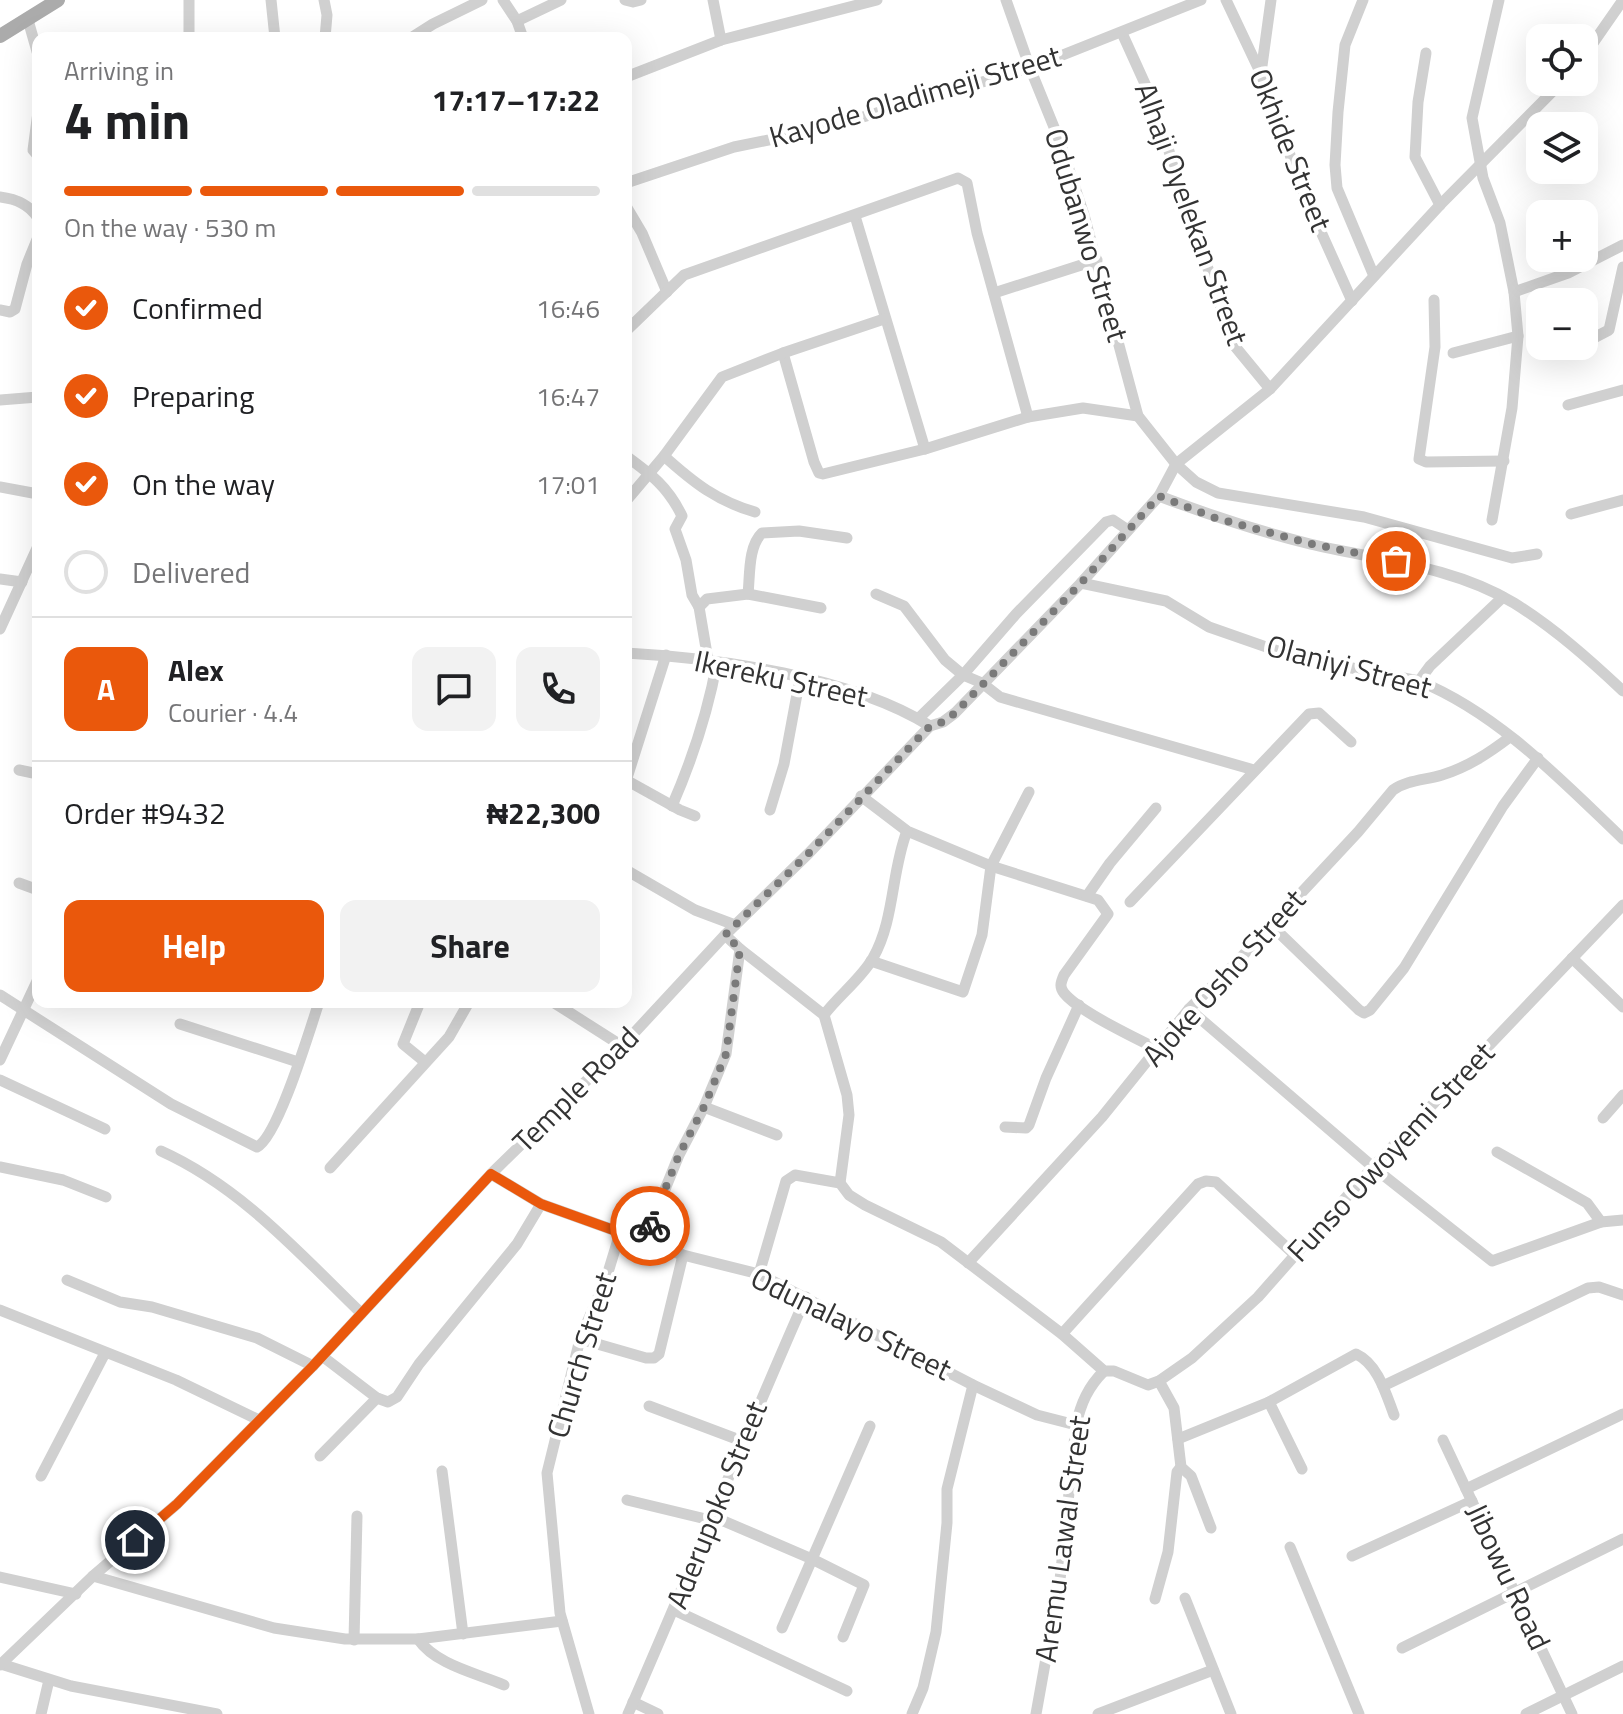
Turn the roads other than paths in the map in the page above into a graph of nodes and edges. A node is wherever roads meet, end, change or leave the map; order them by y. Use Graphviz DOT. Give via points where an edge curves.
graph roads {
  1 [pos="58,0"];
  2 [pos="189,0"];
  3 [pos="271,0"];
  4 [pos="324,0"];
  5 [pos="482,0"];
  6 [pos="503,0"];
  7 [pos="561,0"];
  8 [pos="625,0"];
  9 [pos="641,0"];
  10 [pos="713,0"];
  11 [pos="877,0"];
  12 [pos="1006,0"];
  13 [pos="1201,0"];
  14 [pos="1226,0"];
  15 [pos="1271,0"];
  16 [pos="1363,0"];
  17 [pos="1499,0"];
  18 [pos="1623,0"];
  19 [pos="845,4"];
  20 [pos="28,20"];
  21 [pos="517,21"];
  22 [pos="189,32"];
  23 [pos="274,32"];
  24 [pos="326,32"];
  25 [pos="420,32"];
  26 [pos="521,32"];
  27 [pos="1122,33"];
  28 [pos="32,34"];
  29 [pos="0,36"];
  30 [pos="1598,36"];
  31 [pos="721,40"];
  32 [pos="1426,53"];
  33 [pos="1030,68"];
  34 [pos="1261,74"];
  35 [pos="632,75"];
  36 [pos="1548,96"];
  37 [pos="1480,163"];
  38 [pos="632,181"];
  39 [pos="0,197"];
  40 [pos="1440,205"];
  41 [pos="32,209"];
  42 [pos="632,216"];
  43 [pos="855,216"];
  44 [pos="1623,245"];
  45 [pos="32,252"];
  46 [pos="1097,260"];
  47 [pos="1623,267"];
  48 [pos="1374,276"];
  49 [pos="667,292"];
  50 [pos="1514,292"];
  51 [pos="994,293"];
  52 [pos="1434,300"];
  53 [pos="1352,301"];
  54 [pos="0,310"];
  55 [pos="884,319"];
  56 [pos="632,325"];
  57 [pos="1518,336"];
  58 [pos="1598,336"];
  59 [pos="783,353"];
  60 [pos="1453,353"];
  61 [pos="1270,389"];
  62 [pos="1623,390"];
  63 [pos="32,397"];
  64 [pos="0,400"];
  65 [pos="1568,405"];
  66 [pos="1138,416"];
  67 [pos="1028,417"];
  68 [pos="925,449"];
  69 [pos="632,458"];
  70 [pos="1504,461"];
  71 [pos="657,466"];
  72 [pos="1174,467"];
  73 [pos="0,487"];
  74 [pos="32,493"];
  75 [pos="632,494"];
  76 [pos="1160,494"];
  77 [pos="1623,500"];
  78 [pos="755,512"];
  79 [pos="1571,514"];
  80 [pos="1492,520"];
  81 [pos="1128,530"];
  82 [pos="847,538"];
  83 [pos="1537,554"];
  84 [pos="32,560"];
  85 [pos="0,579"];
  86 [pos="22,582"];
  87 [pos="1081,583"];
  88 [pos="748,594"];
  89 [pos="876,594"];
  90 [pos="1503,597"];
  91 [pos="699,607"];
  92 [pos="821,608"];
  93 [pos="0,629"];
  94 [pos="632,653"];
  95 [pos="666,655"];
  96 [pos="712,661"];
  97 [pos="963,675"];
  98 [pos="800,678"];
  99 [pos="1419,681"];
  100 [pos="982,683"];
  101 [pos="1623,691"];
  102 [pos="919,718"];
  103 [pos="930,726"];
  104 [pos="1510,737"];
  105 [pos="1351,742"];
  106 [pos="1538,758"];
  107 [pos="632,761"];
  108 [pos="19,770"];
  109 [pos="1254,770"];
  110 [pos="32,773"];
  111 [pos="632,783"];
  112 [pos="1029,792"];
  113 [pos="861,796"];
  114 [pos="672,806"];
  115 [pos="1156,808"];
  116 [pos="770,810"];
  117 [pos="695,816"];
  118 [pos="907,831"];
  119 [pos="1623,839"];
  120 [pos="991,866"];
  121 [pos="632,873"];
  122 [pos="19,883"];
  123 [pos="32,888"];
  124 [pos="1087,896"];
  125 [pos="1130,902"];
  126 [pos="1623,905"];
  127 [pos="735,925"];
  128 [pos="1271,925"];
  129 [pos="725,935"];
  130 [pos="740,949"];
  131 [pos="1572,958"];
  132 [pos="871,961"];
  133 [pos="32,993"];
  134 [pos="0,995"];
  135 [pos="1079,1005"];
  136 [pos="1623,1007"];
  137 [pos="317,1008"];
  138 [pos="418,1008"];
  139 [pos="466,1008"];
  140 [pos="562,1008"];
  141 [pos="1189,1009"];
  142 [pos="24,1011"];
  143 [pos="824,1015"];
  144 [pos="180,1024"];
  145 [pos="622,1046"];
  146 [pos="1157,1049"];
  147 [pos="0,1060"];
  148 [pos="298,1062"];
  149 [pos="425,1062"];
  150 [pos="0,1080"];
  151 [pos="1623,1095"];
  152 [pos="704,1107"];
  153 [pos="1603,1118"];
  154 [pos="1005,1127"];
  155 [pos="105,1129"];
  156 [pos="777,1135"];
  157 [pos="161,1151"];
  158 [pos="1497,1152"];
  159 [pos="0,1167"];
  160 [pos="1373,1167"];
  161 [pos="330,1168"];
  162 [pos="491,1174"];
  163 [pos="840,1183"];
  164 [pos="106,1197"];
  165 [pos="541,1204"];
  166 [pos="1623,1220"];
  167 [pos="1601,1222"];
  168 [pos="620,1233"];
  169 [pos="644,1241"];
  170 [pos="683,1255"];
  171 [pos="1295,1255"];
  172 [pos="968,1263"];
  173 [pos="759,1274"];
  174 [pos="67,1280"];
  175 [pos="1623,1295"];
  176 [pos="806,1297"];
  177 [pos="1,1313"];
  178 [pos="361,1313"];
  179 [pos="1062,1334"];
  180 [pos="580,1339"];
  181 [pos="105,1353"];
  182 [pos="322,1356"];
  183 [pos="313,1366"];
  184 [pos="1104,1371"];
  185 [pos="1154,1383"];
  186 [pos="973,1385"];
  187 [pos="1383,1386"];
  188 [pos="377,1398"];
  189 [pos="1269,1402"];
  190 [pos="649,1406"];
  191 [pos="1623,1414"];
  192 [pos="1394,1415"];
  193 [pos="259,1420"];
  194 [pos="1076,1425"];
  195 [pos="870,1426"];
  196 [pos="1178,1439"];
  197 [pos="1443,1440"];
  198 [pos="742,1441"];
  199 [pos="320,1456"];
  200 [pos="1181,1467"];
  201 [pos="1302,1469"];
  202 [pos="442,1471"];
  203 [pos="41,1476"];
  204 [pos="1466,1489"];
  205 [pos="627,1500"];
  206 [pos="1472,1501"];
  207 [pos="357,1516"];
  208 [pos="711,1518"];
  209 [pos="1211,1528"];
  210 [pos="1623,1539"];
  211 [pos="1290,1547"];
  212 [pos="1352,1556"];
  213 [pos="812,1559"];
  214 [pos="93,1576"];
  215 [pos="0,1577"];
  216 [pos="1514,1592"];
  217 [pos="76,1594"];
  218 [pos="1185,1598"];
  219 [pos="1155,1599"];
  220 [pos="674,1610"];
  221 [pos="562,1621"];
  222 [pos="782,1628"];
  223 [pos="463,1634"];
  224 [pos="843,1637"];
  225 [pos="418,1639"];
  226 [pos="354,1640"];
  227 [pos="1402,1648"];
  228 [pos="1,1665"];
  229 [pos="1623,1666"];
  230 [pos="1213,1670"];
  231 [pos="49,1680"];
  232 [pos="504,1685"];
  233 [pos="847,1691"];
  234 [pos="1563,1695"];
  235 [pos="630,1708"];
  236 [pos="41,1714"];
  237 [pos="211,1714"];
  238 [pos="589,1714"];
  239 [pos="658,1714"];
  240 [pos="912,1714"];
  241 [pos="1036,1714"];
  242 [pos="1098,1714"];
  243 [pos="1231,1714"];
  244 [pos="1359,1714"];
  245 [pos="1526,1714"];
  246 [pos="1572,1714"];
  1 -- 20 [label="main road"];
  2 -- 22 [label="street"];
  3 -- 23 [label="street"];
  4 -- 24 [label="street"];
  5 -- 25 [label="street"];
  6 -- 21 [label="street"];
  7 -- 21 [label="street"];
  8 -- 9 [label="street"];
  10 -- 31 [label="street"];
  11 -- 19 [label="street"];
  12 -- 33 [label="street, Odubanwo Street"];
  13 -- 27 [label="street, Kayode Oladimeji Street"];
  14 -- 34 [label="street, Okhide Street"];
  15 -- 34 [label="street"];
  16 -- 48 [label="street" via="1345,45 1335,165 1337,188"];
  17 -- 37 [label="street" via="1472,118"];
  18 -- 30 [label="street"];
  19 -- 31 [label="street"];
  20 -- 28 [label="street"];
  20 -- 29 [label="main road"];
  21 -- 26 [label="street"];
  27 -- 33 [label="street, Kayode Oladimeji Street"];
  27 -- 61 [label="street, Alhaji Oyelekan Street" via="1151,97 1233,344"];
  31 -- 35 [label="street"];
  32 -- 40 [label="street" via="1415,157"];
  33 -- 38 [label="street, Kayode Oladimeji Street" via="822,129 734,147"];
  33 -- 46 [label="street, Odubanwo Street"];
  34 -- 53 [label="street, Okhide Street" via="1304,194"];
  36 -- 37 [label="street"];
  37 -- 40 [label="street"];
  37 -- 50 [label="street" via="1500,223"];
  39 -- 41 [label="street"];
  40 -- 48 [label="street"];
  42 -- 49 [label="street"];
  43 -- 49 [label="street" via="684,275"];
  43 -- 51 [label="street" via="963,180"];
  43 -- 55 [label="street"];
  44 -- 50 [label="street"];
  45 -- 54 [label="street" via="15,309"];
  46 -- 51 [label="street"];
  46 -- 66 [label="street, Odubanwo Street"];
  47 -- 58 [label="street" via="1609,330"];
  48 -- 53 [label="street"];
  49 -- 56 [label="street"];
  50 -- 57 [label="street"];
  51 -- 67 [label="street"];
  52 -- 70 [label="street" via="1435,347 1419,459"];
  53 -- 61 [label="street"];
  55 -- 59 [label="street"];
  55 -- 68 [label="street"];
  57 -- 60 [label="street"];
  57 -- 70 [label="street"];
  59 -- 68 [label="street" via="819,473"];
  59 -- 71 [label="street" via="722,377"];
  61 -- 72 [label="street"];
  62 -- 65 [label="street"];
  63 -- 64 [label="street"];
  66 -- 67 [label="street" via="1083,408"];
  66 -- 72 [label="street, Odubanwo Street"];
  67 -- 68 [label="street"];
  69 -- 71 [label="street"];
  70 -- 80 [label="street"];
  71 -- 75 [label="street"];
  71 -- 78 [label="street" via="727,504"];
  71 -- 91 [label="street" via="682,516 675,529"];
  72 -- 76 [label="street, Temple Road"];
  72 -- 83 [label="street, Odubanwo Street" via="1218,493 1364,517 1512,558"];
  73 -- 74 [label="street"];
  76 -- 81 [label="street, Temple Road"];
  76 -- 90 [label="street" via="1215,518 1425,567"];
  77 -- 79 [label="street"];
  81 -- 87 [label="street, Temple Road"];
  81 -- 97 [label="street" via="1109,520"];
  82 -- 88 [label="street" via="799,531 762,533 753,549"];
  84 -- 86 [label="street"];
  85 -- 86 [label="street"];
  86 -- 93 [label="street"];
  87 -- 99 [label="street, Olaniyi Street" via="1166,601 1209,627 1295,657"];
  87 -- 100 [label="street, Temple Road"];
  88 -- 91 [label="street" via="707,599"];
  88 -- 92 [label="street"];
  89 -- 97 [label="street" via="904,606"];
  90 -- 99 [label="street"];
  90 -- 101 [label="street" via="1578,649"];
  91 -- 96 [label="street"];
  94 -- 95 [label="street, Ikereku Street"];
  95 -- 96 [label="street, Ikereku Street"];
  95 -- 107 [label="street"];
  96 -- 98 [label="street, Ikereku Street"];
  96 -- 114 [label="street" via="711,694"];
  97 -- 100 [label="street"];
  97 -- 102 [label="street"];
  98 -- 102 [label="street, Ikereku Street" via="874,697"];
  98 -- 116 [label="street"];
  99 -- 104 [label="street, Olaniyi Street" via="1453,696"];
  100 -- 103 [label="street, Temple Road" via="955,713"];
  100 -- 109 [label="street" via="1000,697"];
  102 -- 103 [label="street, Ikereku Street"];
  103 -- 113 [label="street, Temple Road"];
  104 -- 106 [label="street, Olaniyi Street"];
  104 -- 128 [label="street, Ajoke Osho Street" via="1470,765 1393,790"];
  105 -- 109 [label="street" via="1314,712"];
  106 -- 119 [label="street, Olaniyi Street"];
  106 -- 128 [label="street" via="1404,968 1370,1010 1359,1010"];
  108 -- 110 [label="street"];
  109 -- 125 [label="street"];
  111 -- 114 [label="street"];
  112 -- 120 [label="street"];
  113 -- 118 [label="street"];
  113 -- 127 [label="street, Temple Road"];
  114 -- 117 [label="street"];
  115 -- 124 [label="street"];
  118 -- 120 [label="street"];
  118 -- 132 [label="street" via="889,913"];
  120 -- 124 [label="street"];
  120 -- 132 [label="street" via="982,935 963,992"];
  121 -- 127 [label="street" via="695,910"];
  122 -- 123 [label="street"];
  124 -- 135 [label="street" via="1098,900 1108,914 1060,983 1062,992"];
  126 -- 131 [label="street, Funso Owoyemi Street"];
  127 -- 129 [label="street, Temple Road"];
  128 -- 141 [label="street, Ajoke Osho Street"];
  129 -- 130 [label="street"];
  129 -- 145 [label="street, Temple Road"];
  130 -- 143 [label="street"];
  130 -- 152 [label="street" via="726,1054"];
  131 -- 136 [label="street"];
  131 -- 160 [label="street, Funso Owoyemi Street"];
  132 -- 143 [label="street"];
  133 -- 142 [label="street"];
  134 -- 142 [label="street"];
  135 -- 146 [label="street"];
  135 -- 154 [label="street" via="1029,1125"];
  137 -- 148 [label="street"];
  138 -- 149 [label="street" via="403,1044"];
  139 -- 149 [label="street" via="449,1037"];
  140 -- 145 [label="street"];
  141 -- 146 [label="street, Ajoke Osho Street"];
  141 -- 160 [label="street"];
  142 -- 147 [label="street"];
  142 -- 148 [label="street" via="171,1104 257,1147 287,1096"];
  143 -- 163 [label="street" via="849,1115"];
  144 -- 148 [label="street"];
  145 -- 162 [label="street, Temple Road"];
  146 -- 172 [label="street, Ajoke Osho Street"];
  149 -- 161 [label="street"];
  150 -- 155 [label="street"];
  151 -- 153 [label="street"];
  152 -- 156 [label="street"];
  152 -- 169 [label="street"];
  157 -- 178 [label="street" via="237,1195"];
  158 -- 167 [label="street" via="1566,1188"];
  159 -- 164 [label="street" via="63,1180"];
  160 -- 167 [label="street" via="1492,1261"];
  160 -- 171 [label="street, Funso Owoyemi Street"];
  162 -- 165 [label="street, Odunalayo Street"];
  162 -- 178 [label="street, Temple Road"];
  163 -- 172 [label="street" via="849,1195 941,1242"];
  163 -- 173 [label="street" via="795,1175 786,1181"];
  165 -- 168 [label="street, Odunalayo Street"];
  165 -- 188 [label="street" via="517,1244 397,1397 388,1402"];
  166 -- 167 [label="street"];
  168 -- 169 [label="street, Odunalayo Street"];
  168 -- 180 [label="street, Church Street"];
  169 -- 170 [label="street, Odunalayo Street"];
  170 -- 173 [label="street, Odunalayo Street"];
  170 -- 180 [label="street" via="659,1354 646,1358"];
  171 -- 179 [label="street" via="1216,1182 1206,1181"];
  171 -- 185 [label="street, Funso Owoyemi Street" via="1192,1358"];
  172 -- 179 [label="street"];
  173 -- 176 [label="street, Odunalayo Street"];
  174 -- 183 [label="street" via="120,1302 257,1338"];
  175 -- 187 [label="street" via="1588,1288"];
  176 -- 186 [label="street, Odunalayo Street"];
  176 -- 198 [label="street, Aderupoko Street"];
  177 -- 181 [label="street"];
  178 -- 182 [label="street, Temple Road"];
  179 -- 184 [label="street"];
  180 -- 221 [label="street, Church Street" via="547,1473"];
  181 -- 193 [label="street"];
  181 -- 203 [label="street"];
  182 -- 183 [label="street, Temple Road"];
  182 -- 188 [label="street"];
  183 -- 193 [label="street, Temple Road"];
  184 -- 185 [label="street"];
  184 -- 194 [label="street, Aremu Lawal Street" via="1090,1385"];
  185 -- 196 [label="street" via="1174,1408"];
  186 -- 194 [label="street, Odunalayo Street" via="1037,1415"];
  186 -- 240 [label="street" via="947,1489 936,1632"];
  187 -- 189 [label="street" via="1366,1359 1356,1354"];
  187 -- 192 [label="street"];
  188 -- 199 [label="street"];
  189 -- 196 [label="street"];
  189 -- 201 [label="street"];
  190 -- 198 [label="street"];
  191 -- 204 [label="street"];
  193 -- 214 [label="street, Temple Road" via="177,1504"];
  194 -- 241 [label="street, Aremu Lawal Street" via="1060,1580"];
  195 -- 213 [label="street"];
  196 -- 200 [label="street"];
  197 -- 204 [label="street, Jibowu Road"];
  198 -- 208 [label="street, Aderupoko Street"];
  200 -- 209 [label="street" via="1191,1476"];
  200 -- 219 [label="street"];
  202 -- 223 [label="street"];
  204 -- 206 [label="street, Jibowu Road"];
  205 -- 208 [label="street"];
  206 -- 212 [label="street"];
  206 -- 216 [label="street, Jibowu Road"];
  207 -- 226 [label="street"];
  208 -- 213 [label="street"];
  208 -- 220 [label="street, Aderupoko Street"];
  210 -- 216 [label="street"];
  211 -- 244 [label="street"];
  213 -- 222 [label="street"];
  213 -- 224 [label="street" via="864,1585"];
  214 -- 217 [label="street, Temple Road"];
  214 -- 226 [label="street" via="274,1628"];
  215 -- 217 [label="street"];
  216 -- 227 [label="street"];
  216 -- 234 [label="street, Jibowu Road"];
  217 -- 228 [label="street, Temple Road"];
  218 -- 230 [label="street"];
  220 -- 233 [label="street"];
  220 -- 235 [label="street, Aderupoko Street"];
  221 -- 223 [label="street"];
  221 -- 238 [label="street, Church Street"];
  223 -- 225 [label="street"];
  225 -- 226 [label="street"];
  225 -- 232 [label="street" via="436,1657"];
  228 -- 231 [label="street"];
  229 -- 234 [label="street"];
  230 -- 242 [label="street"];
  230 -- 243 [label="street"];
  231 -- 236 [label="street"];
  231 -- 237 [label="street"];
  234 -- 245 [label="street"];
  234 -- 246 [label="street, Jibowu Road"];
  235 -- 239 [label="street"];
}
